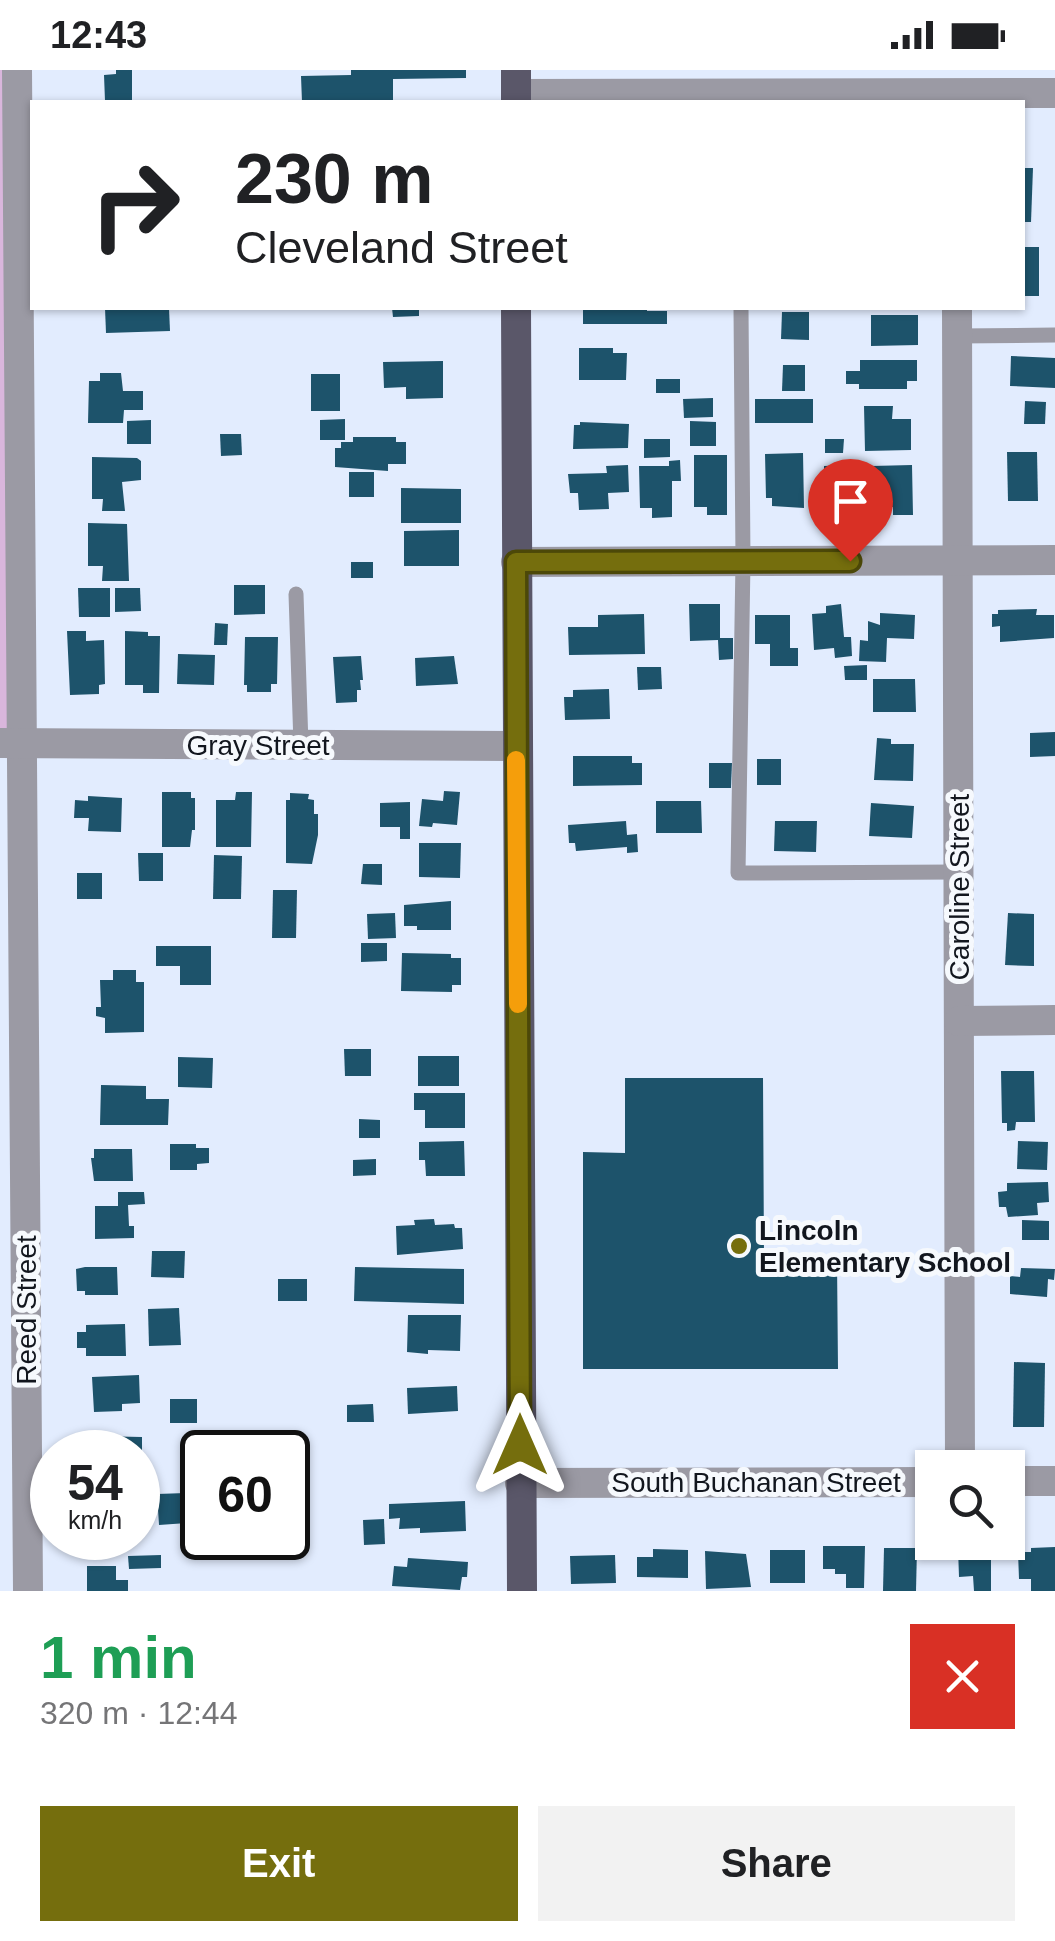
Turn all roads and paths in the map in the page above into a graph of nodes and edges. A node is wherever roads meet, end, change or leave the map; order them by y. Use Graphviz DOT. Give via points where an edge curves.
graph roads {
  1 [pos="17,70"];
  2 [pos="846,82"];
  3 [pos="516,89"];
  4 [pos="1055,93"];
  5 [pos="740,98"];
  6 [pos="956,98"];
  7 [pos="516,310"];
  8 [pos="741,310"];
  9 [pos="957,322"];
  10 [pos="1055,334"];
  11 [pos="958,560"];
  12 [pos="1055,560"];
  13 [pos="742,561"];
  14 [pos="516,562"];
  15 [pos="296,594"];
  16 [pos="11,743"];
  17 [pos="301,745"];
  18 [pos="516,746"];
  19 [pos="958,872"];
  20 [pos="1055,1020"];
  21 [pos="959,1021"];
  22 [pos="960,1450"];
  23 [pos="1025,1481"];
  24 [pos="1055,1481"];
  25 [pos="915,1482"];
  26 [pos="520,1483"];
  27 [pos="28,1591"];
  28 [pos="522,1591"];
  1 -- 16 [label="street, Reed Street"];
  2 -- 5 [label="street"];
  2 -- 6 [label="street"];
  3 -- 5 [label="street"];
  4 -- 6 [label="street"];
  7 -- 14 [label="main road"];
  8 -- 13 [label="lane"];
  9 -- 10 [label="lane"];
  9 -- 11 [label="street, Caroline Street"];
  11 -- 12 [label="street"];
  11 -- 13 [label="street"];
  11 -- 19 [label="street, Caroline Street"];
  13 -- 14 [label="street"];
  13 -- 19 [label="lane" via="738,873"];
  14 -- 18 [label="main road"];
  15 -- 17 [label="lane"];
  16 -- 17 [label="street, Gray Street"];
  16 -- 27 [label="street, Reed Street"];
  17 -- 18 [label="street, Gray Street"];
  18 -- 26 [label="main road"];
  19 -- 21 [label="street, Caroline Street"];
  20 -- 21 [label="street"];
  21 -- 22 [label="street, Caroline Street"];
  23 -- 24 [label="street"];
  25 -- 26 [label="street, South Buchanan Street"];
  26 -- 28 [label="main road"];
}
